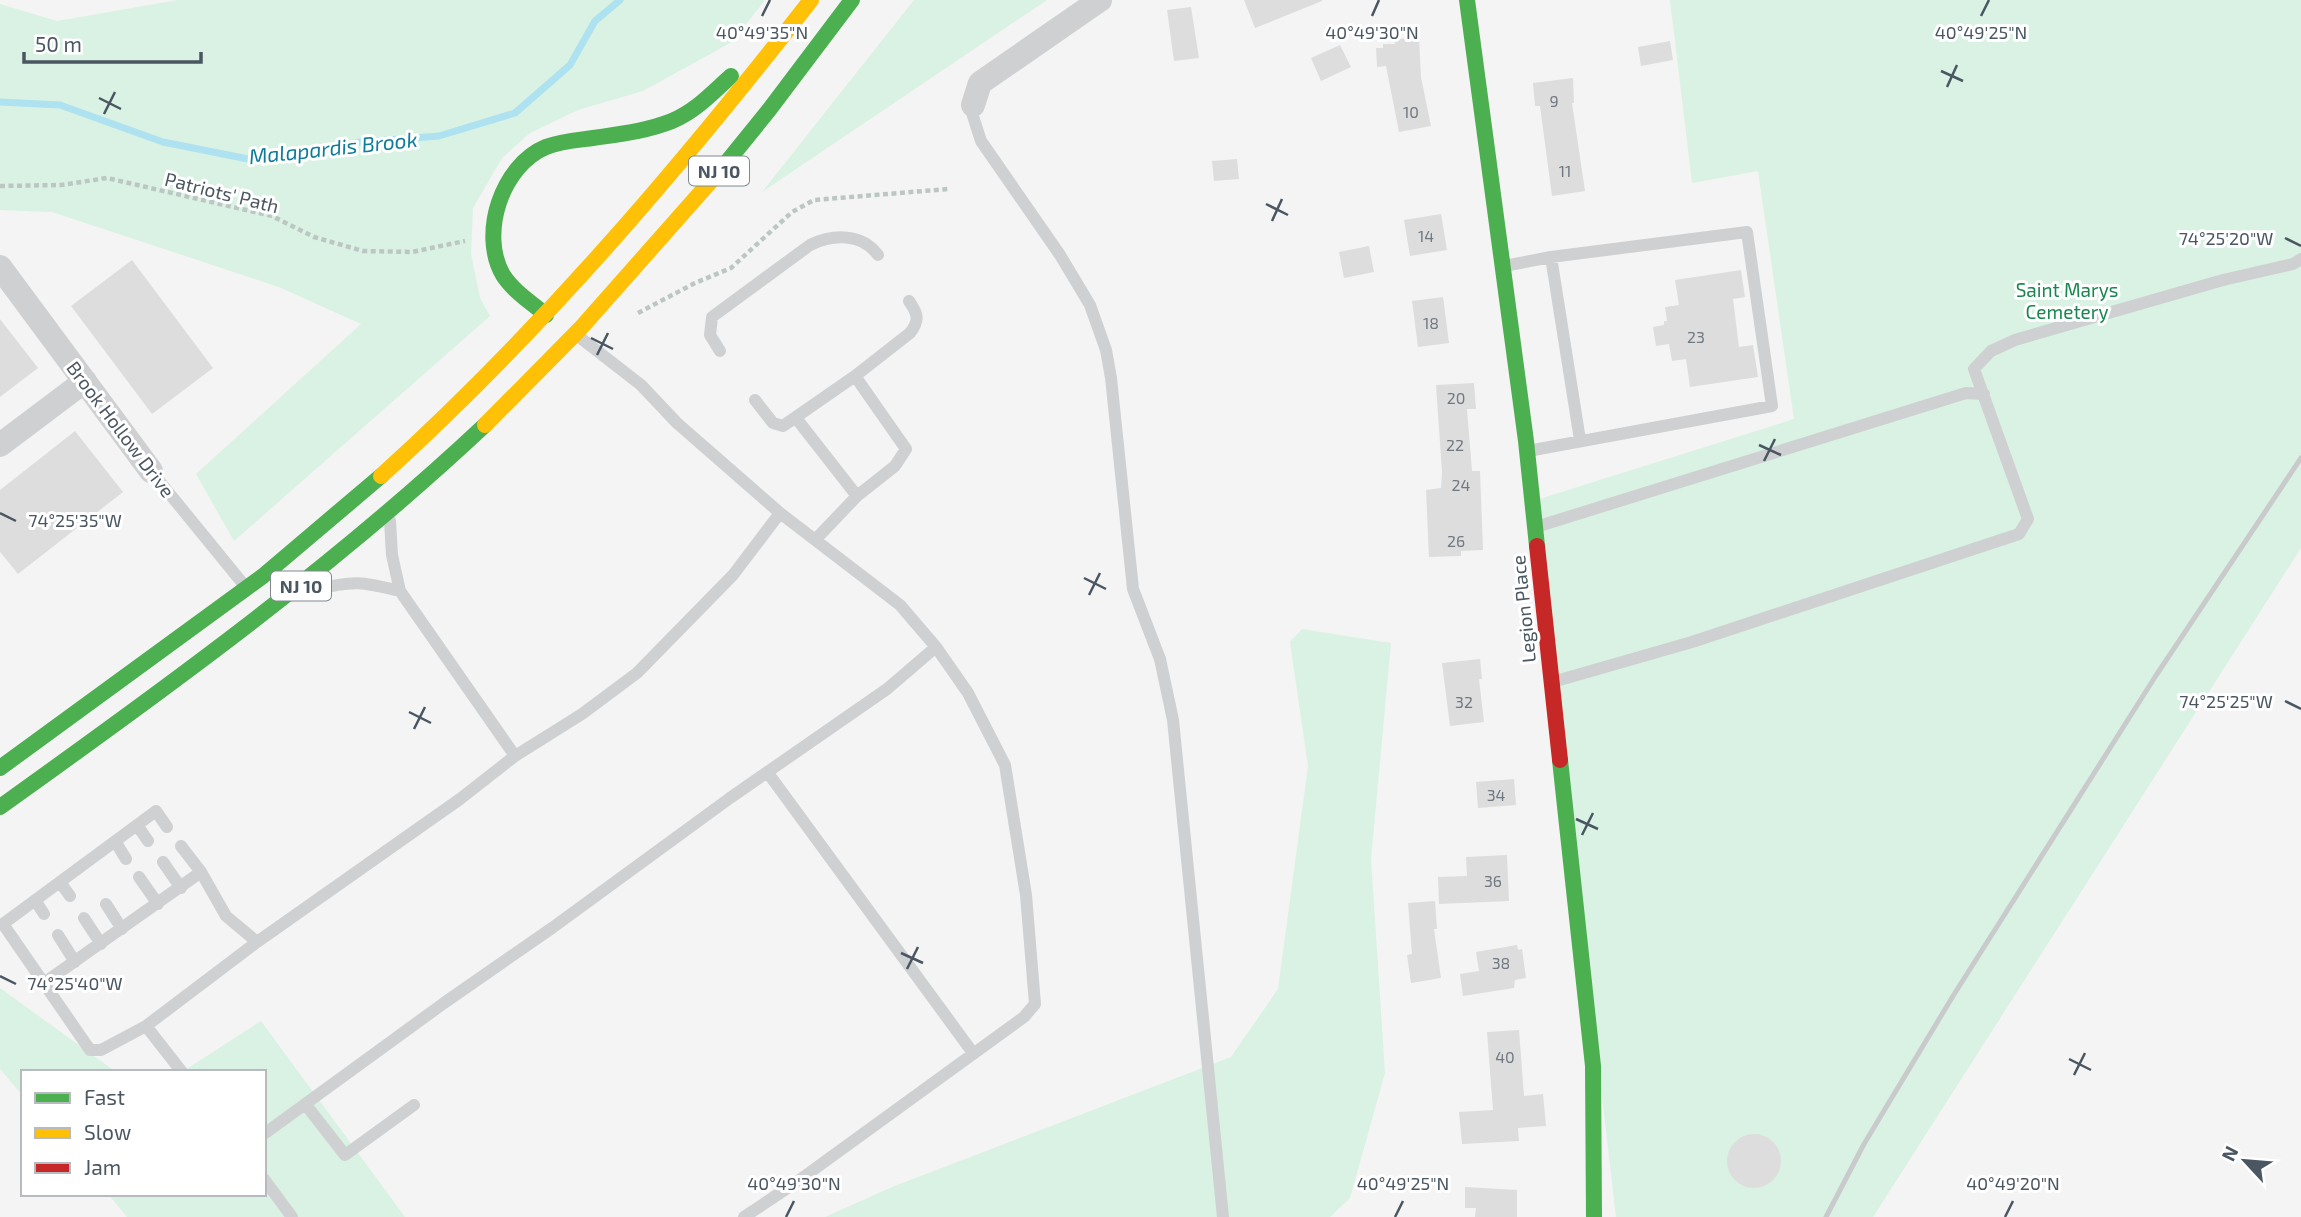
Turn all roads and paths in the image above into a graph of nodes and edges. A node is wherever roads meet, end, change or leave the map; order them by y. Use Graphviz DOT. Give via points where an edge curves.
graph roads {
  1 [pos="811,0"];
  2 [pos="852,0"];
  3 [pos="1100,0"];
  4 [pos="1467,0"];
  5 [pos="801,14"];
  6 [pos="973,105"];
  7 [pos="0,186"];
  8 [pos="948,190"];
  9 [pos="474,239"];
  10 [pos="878,255"];
  11 [pos="1551,257"];
  12 [pos="2301,259"];
  13 [pos="1503,266"];
  14 [pos="0,268"];
  15 [pos="909,301"];
  16 [pos="631,317"];
  17 [pos="560,324"];
  18 [pos="720,351"];
  19 [pos="855,376"];
  20 [pos="85,381"];
  21 [pos="1984,394"];
  22 [pos="755,400"];
  23 [pos="796,418"];
  24 [pos="1580,440"];
  25 [pos="0,445"];
  26 [pos="1527,451"];
  27 [pos="151,471"];
  28 [pos="858,496"];
  29 [pos="393,509"];
  30 [pos="779,513"];
  31 [pos="1536,527"];
  32 [pos="815,540"];
  33 [pos="246,588"];
  34 [pos="400,590"];
  35 [pos="287,597"];
  36 [pos="936,647"];
  37 [pos="1552,682"];
  38 [pos="514,756"];
  39 [pos="0,768"];
  40 [pos="768,772"];
  41 [pos="0,807"];
  42 [pos="137,825"];
  43 [pos="167,827"];
  44 [pos="148,841"];
  45 [pos="115,842"];
  46 [pos="181,846"];
  47 [pos="126,859"];
  48 [pos="163,862"];
  49 [pos="81,866"];
  50 [pos="201,872"];
  51 [pos="139,877"];
  52 [pos="90,879"];
  53 [pos="60,881"];
  54 [pos="181,888"];
  55 [pos="70,897"];
  56 [pos="35,900"];
  57 [pos="106,904"];
  58 [pos="158,904"];
  59 [pos="44,914"];
  60 [pos="84,918"];
  61 [pos="122,929"];
  62 [pos="58,935"];
  63 [pos="257,942"];
  64 [pos="100,944"];
  65 [pos="75,961"];
  66 [pos="44,983"];
  67 [pos="146,1026"];
  68 [pos="973,1053"];
  69 [pos="180,1070"];
  70 [pos="306,1105"];
  71 [pos="414,1105"];
  72 [pos="266,1134"];
  73 [pos="266,1182"];
  74 [pos="292,1217"];
  75 [pos="744,1217"];
  76 [pos="1223,1217"];
  77 [pos="1594,1217"];
  1 -- 5 [label="main road, NJ 10"];
  2 -- 17 [label="main road, NJ 10" via="743,143 667,233"];
  3 -- 6 [label="street" via="980,83"];
  4 -- 13 [label="main road, Legion Place"];
  5 -- 17 [label="main road, NJ 10"];
  5 -- 17 [label="main road" via="695,108 640,131 556,143 527,159 512,177 495,213 497,261 504,276"];
  6 -- 76 [label="lane" via="981,141 1076,280 1106,350 1133,589 1160,659 1173,720"];
  7 -- 9 [label="path, Patriots' Path" via="61,185 107,178 272,216 314,237 363,251 412,252"];
  8 -- 16 [label="path" via="814,200 792,212 731,268"];
  10 -- 18 [label="lane" via="870,244 837,236 810,245 712,317 710,335"];
  11 -- 13 [label="lane"];
  11 -- 24 [label="lane"];
  11 -- 24 [label="lane" via="1747,232 1772,406"];
  12 -- 21 [label="lane" via="2015,340 1991,351 1974,369"];
  13 -- 26 [label="main road, Legion Place"];
  14 -- 20 [label="street, Brook Hollow Drive"];
  15 -- 19 [label="lane" via="918,313 917,324"];
  17 -- 29 [label="main road, NJ 10" via="502,408"];
  17 -- 30 [label="lane" via="642,386"];
  17 -- 33 [label="main road, NJ 10" via="460,401 346,507"];
  19 -- 23 [label="lane"];
  19 -- 28 [label="lane" via="906,449 895,466"];
  20 -- 25 [label="street"];
  20 -- 27 [label="street, Brook Hollow Drive"];
  21 -- 31 [label="lane" via="1966,393"];
  21 -- 37 [label="lane" via="2028,519 2019,534 1692,642"];
  22 -- 23 [label="lane" via="773,424 783,426"];
  23 -- 28 [label="lane"];
  24 -- 26 [label="lane"];
  26 -- 31 [label="main road, Legion Place"];
  27 -- 33 [label="lane, Brook Hollow Drive"];
  28 -- 32 [label="lane"];
  29 -- 34 [label="lane" via="389,527"];
  29 -- 35 [label="main road, NJ 10"];
  30 -- 32 [label="lane"];
  30 -- 38 [label="lane" via="733,575 637,673"];
  31 -- 37 [label="main road, Legion Place"];
  32 -- 36 [label="lane" via="900,605"];
  33 -- 39 [label="main road, NJ 10"];
  34 -- 35 [label="lane" via="348,582"];
  34 -- 38 [label="lane"];
  35 -- 41 [label="main road, NJ 10"];
  36 -- 40 [label="lane" via="887,689"];
  36 -- 68 [label="lane" via="968,693 1005,765 1026,895 1035,1004"];
  37 -- 77 [label="main road, Legion Place" via="1593,1066"];
  38 -- 63 [label="lane"];
  40 -- 68 [label="lane"];
  40 -- 70 [label="lane"];
  42 -- 43 [label="lane" via="156,811"];
  42 -- 44 [label="lane"];
  42 -- 45 [label="lane"];
  45 -- 47 [label="lane"];
  45 -- 49 [label="lane"];
  46 -- 50 [label="lane"];
  48 -- 54 [label="lane"];
  49 -- 52 [label="lane"];
  49 -- 53 [label="lane"];
  50 -- 54 [label="lane"];
  50 -- 63 [label="lane" via="226,916"];
  51 -- 58 [label="lane"];
  53 -- 55 [label="lane"];
  53 -- 56 [label="lane"];
  54 -- 58 [label="lane"];
  56 -- 59 [label="lane"];
  56 -- 66 [label="lane" via="3,924"];
  57 -- 61 [label="lane"];
  58 -- 61 [label="lane"];
  60 -- 64 [label="lane"];
  61 -- 64 [label="lane"];
  62 -- 65 [label="lane"];
  63 -- 67 [label="lane"];
  64 -- 65 [label="lane"];
  65 -- 66 [label="lane"];
  66 -- 67 [label="lane" via="90,1050"];
  67 -- 69 [label="lane"];
  68 -- 75 [label="lane"];
  70 -- 71 [label="lane" via="345,1154"];
  70 -- 72 [label="lane"];
  73 -- 74 [label="lane"];
}
